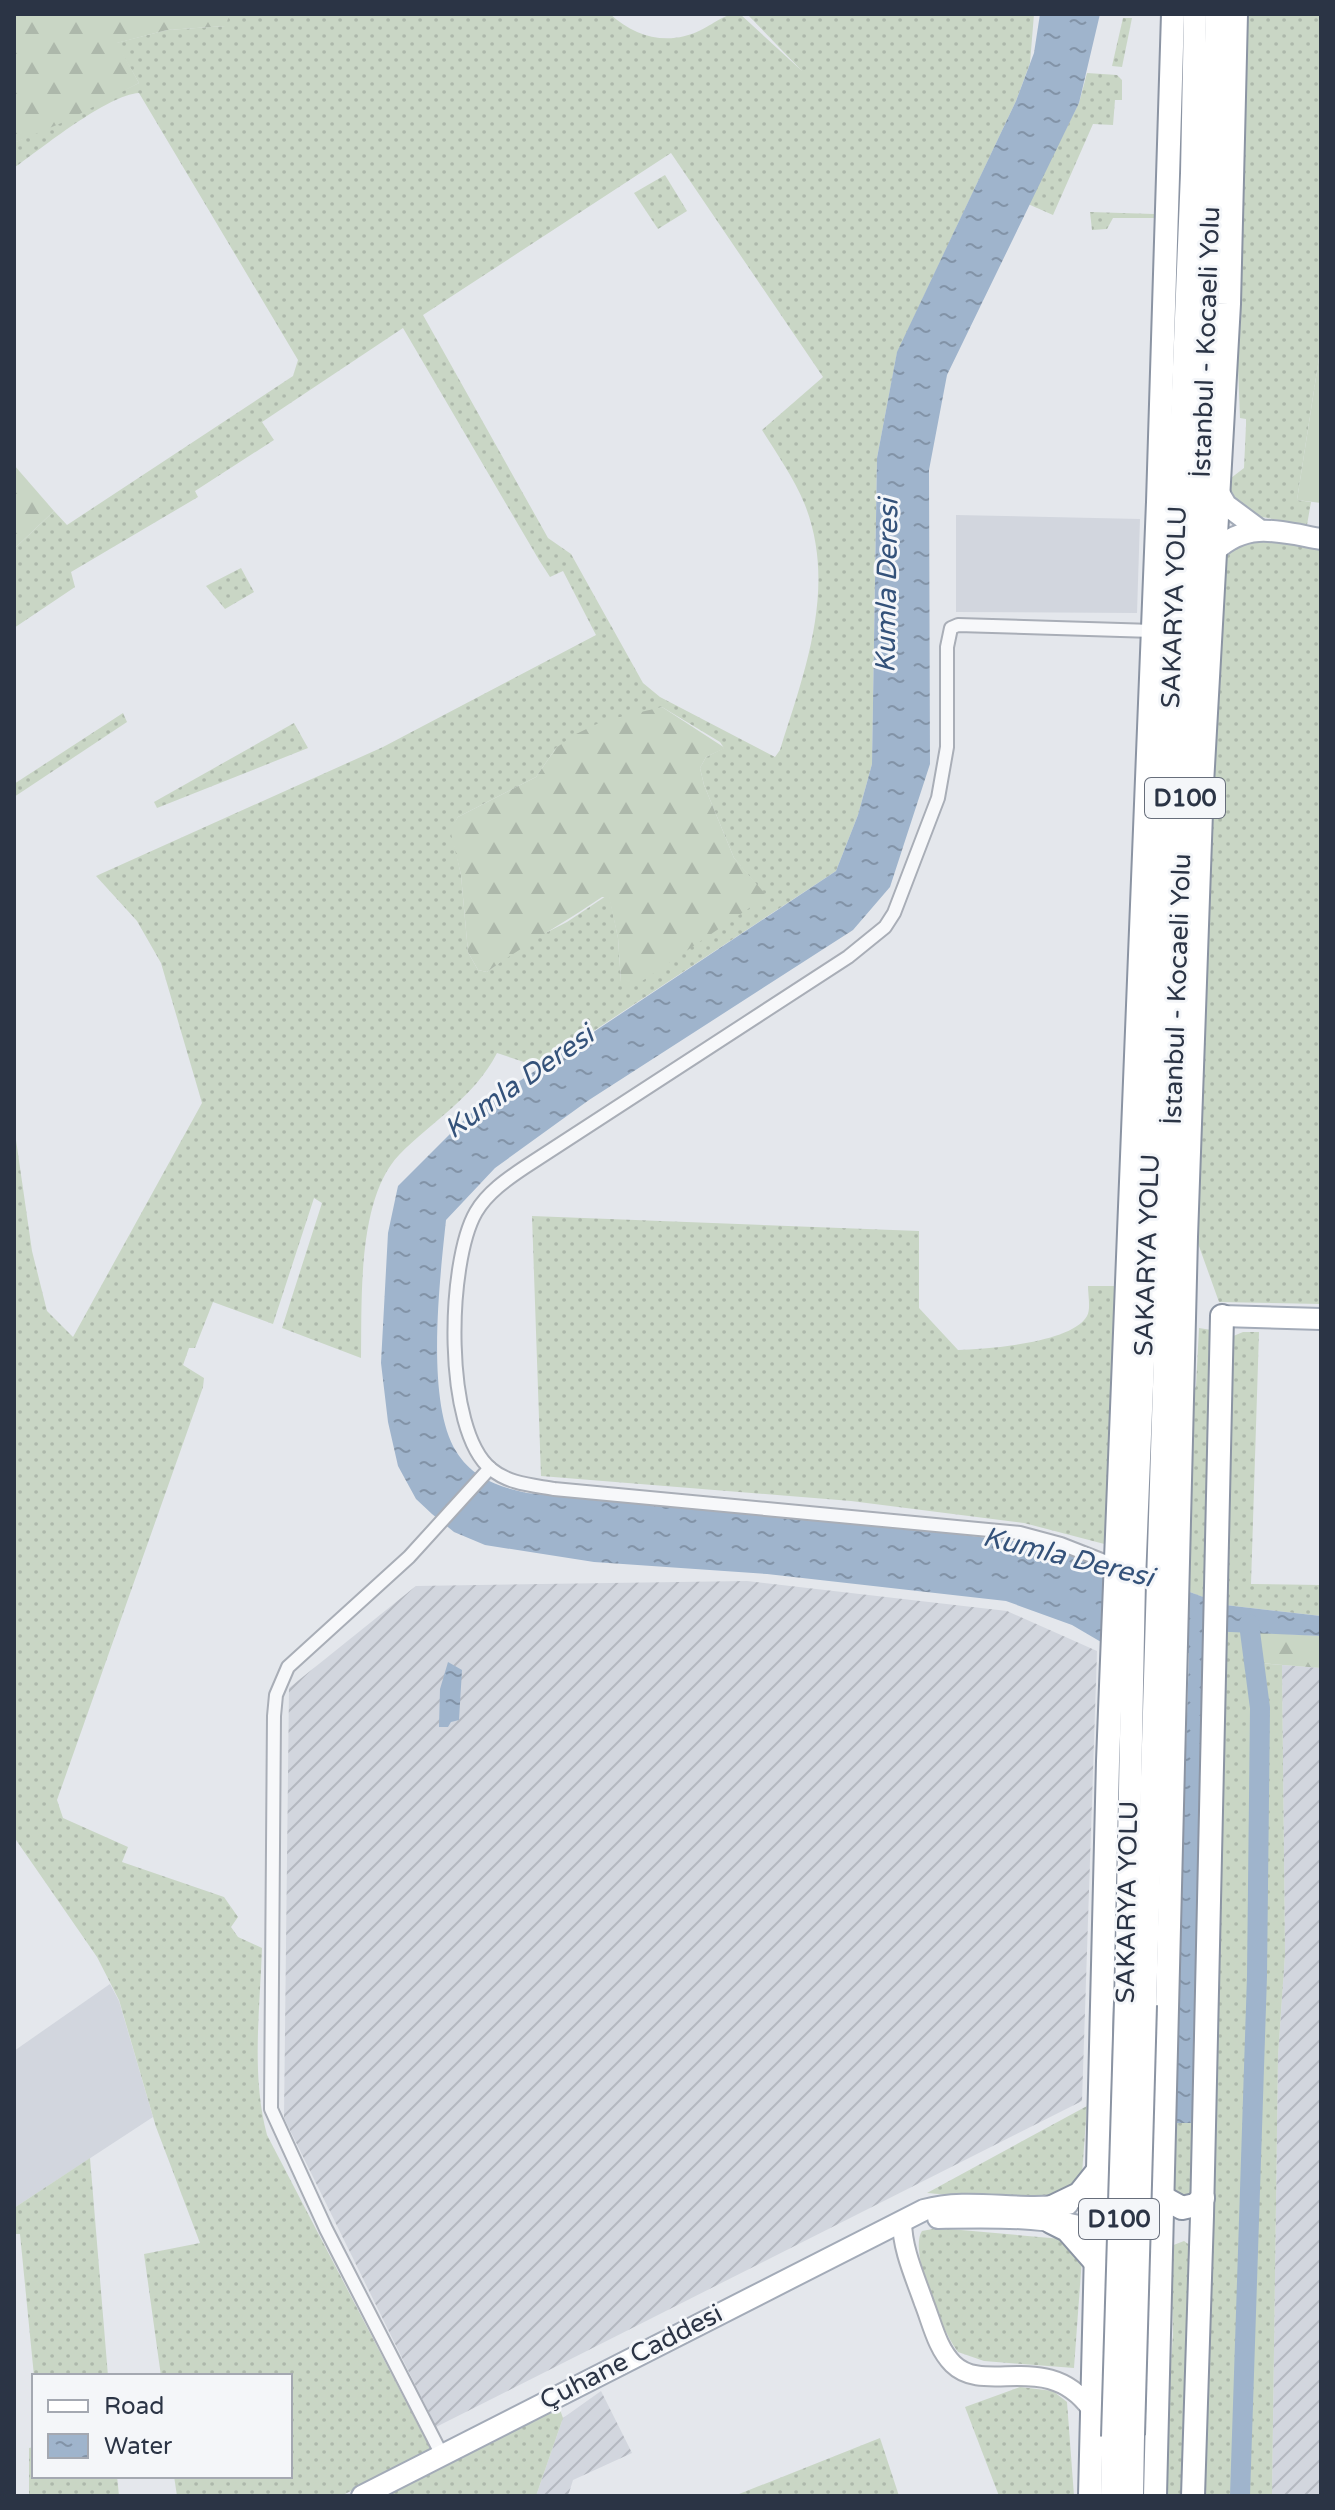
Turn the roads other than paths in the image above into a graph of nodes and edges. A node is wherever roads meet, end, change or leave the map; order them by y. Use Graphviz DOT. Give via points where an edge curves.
graph roads {
  1 [pos="1173,14"];
  2 [pos="1188,14"];
  3 [pos="1195,14"];
  4 [pos="1217,14"];
  5 [pos="1236,14"];
  6 [pos="1194,71"];
  7 [pos="1232,168"];
  8 [pos="1204,396"];
  9 [pos="1218,491"];
  10 [pos="1257,528"];
  11 [pos="1321,539"];
  12 [pos="1215,551"];
  13 [pos="1153,631"];
  14 [pos="1185,1280"];
  15 [pos="1222,1316"];
  16 [pos="1321,1319"];
  17 [pos="1183,1397"];
  18 [pos="487,1470"];
  19 [pos="1122,1575"];
  20 [pos="1168,1582"];
  21 [pos="1166,1651"];
  22 [pos="1125,1654"];
  23 [pos="1155,1686"];
  24 [pos="1171,1840"];
  25 [pos="1136,2004"];
  26 [pos="1100,2141"];
  27 [pos="1163,2150"];
  28 [pos="1099,2169"];
  29 [pos="1162,2197"];
  30 [pos="1098,2198"];
  31 [pos="1203,2198"];
  32 [pos="1051,2215"];
  33 [pos="902,2221"];
  34 [pos="1097,2231"];
  35 [pos="1161,2235"];
  36 [pos="1202,2241"];
  37 [pos="1096,2263"];
  38 [pos="1159,2289"];
  39 [pos="1095,2290"];
  40 [pos="1091,2409"];
  41 [pos="1123,2436"];
  42 [pos="442,2455"];
  43 [pos="362,2496"];
  44 [pos="1090,2496"];
  45 [pos="1112,2496"];
  46 [pos="1132,2496"];
  47 [pos="1155,2496"];
  48 [pos="1193,2496"];
  1 -- 13 [label="highway"];
  2 -- 6 [label="highway"];
  3 -- 6 [label="highway, SAKARYA YOLU / D100"];
  4 -- 8 [label="highway, İstanbul - Kocaeli Yolu / D100"];
  5 -- 7 [label="highway"];
  6 -- 19 [label="highway, SAKARYA YOLU / D100"];
  7 -- 8 [label="highway"];
  7 -- 9 [label="highway"];
  8 -- 20 [label="highway, İstanbul - Kocaeli Yolu / D100" via="1176,997"];
  9 -- 10 [label="main road" via="1226,505"];
  9 -- 12 [label="highway"];
  10 -- 11 [label="main road"];
  10 -- 12 [label="main road" via="1226,540"];
  12 -- 14 [label="highway"];
  13 -- 18 [label="street" via="951,628 945,771 921,848 885,927 851,956 525,1167 476,1211 461,1260 455,1362 467,1435"];
  13 -- 19 [label="highway"];
  14 -- 15 [label="highway" via="1201,1309"];
  14 -- 17 [label="highway"];
  15 -- 16 [label="main road"];
  15 -- 17 [label="highway" via="1192,1325"];
  15 -- 31 [label="highway"];
  17 -- 20 [label="highway"];
  18 -- 19 [label="street" via="554,1489 1020,1533 1061,1544"];
  18 -- 42 [label="street" via="434,1531 288,1667 276,1695 270,2093 279,2133"];
  19 -- 22 [label="highway, SAKARYA YOLU / D100"];
  20 -- 21 [label="highway, D100"];
  21 -- 23 [label="highway, D100"];
  21 -- 24 [label="highway"];
  22 -- 25 [label="highway, SAKARYA YOLU / D100"];
  22 -- 26 [label="highway" via="1107,1846"];
  23 -- 24 [label="highway"];
  23 -- 25 [label="highway, D100"];
  24 -- 27 [label="highway"];
  25 -- 41 [label="highway, SAKARYA YOLU / D100, bridge"];
  26 -- 27 [label="highway" via="1116,2159 1130,2163 1146,2162"];
  26 -- 28 [label="highway"];
  27 -- 29 [label="highway"];
  28 -- 30 [label="highway"];
  28 -- 32 [label="highway" via="1079,2194"];
  29 -- 30 [label="main road" via="1132,2183"];
  29 -- 31 [label="highway" via="1182,2208"];
  29 -- 35 [label="highway"];
  30 -- 32 [label="main road"];
  30 -- 34 [label="highway"];
  31 -- 36 [label="highway"];
  32 -- 33 [label="main road, Çuhane Caddesi"];
  32 -- 34 [label="main road"];
  32 -- 37 [label="highway"];
  33 -- 40 [label="street" via="918,2286 951,2362 968,2373 1058,2380"];
  33 -- 42 [label="main road, Çuhane Caddesi"];
  34 -- 35 [label="main road" via="1132,2247"];
  34 -- 37 [label="highway"];
  35 -- 36 [label="highway" via="1189,2230"];
  35 -- 38 [label="highway"];
  36 -- 48 [label="highway"];
  37 -- 39 [label="highway"];
  38 -- 39 [label="highway" via="1140,2273 1128,2272 1114,2275"];
  38 -- 47 [label="highway"];
  39 -- 40 [label="highway"];
  40 -- 44 [label="highway"];
  41 -- 45 [label="highway, SAKARYA YOLU / D100"];
  41 -- 46 [label="highway, D100"];
  42 -- 43 [label="main road, Çuhane Caddesi"];
}
